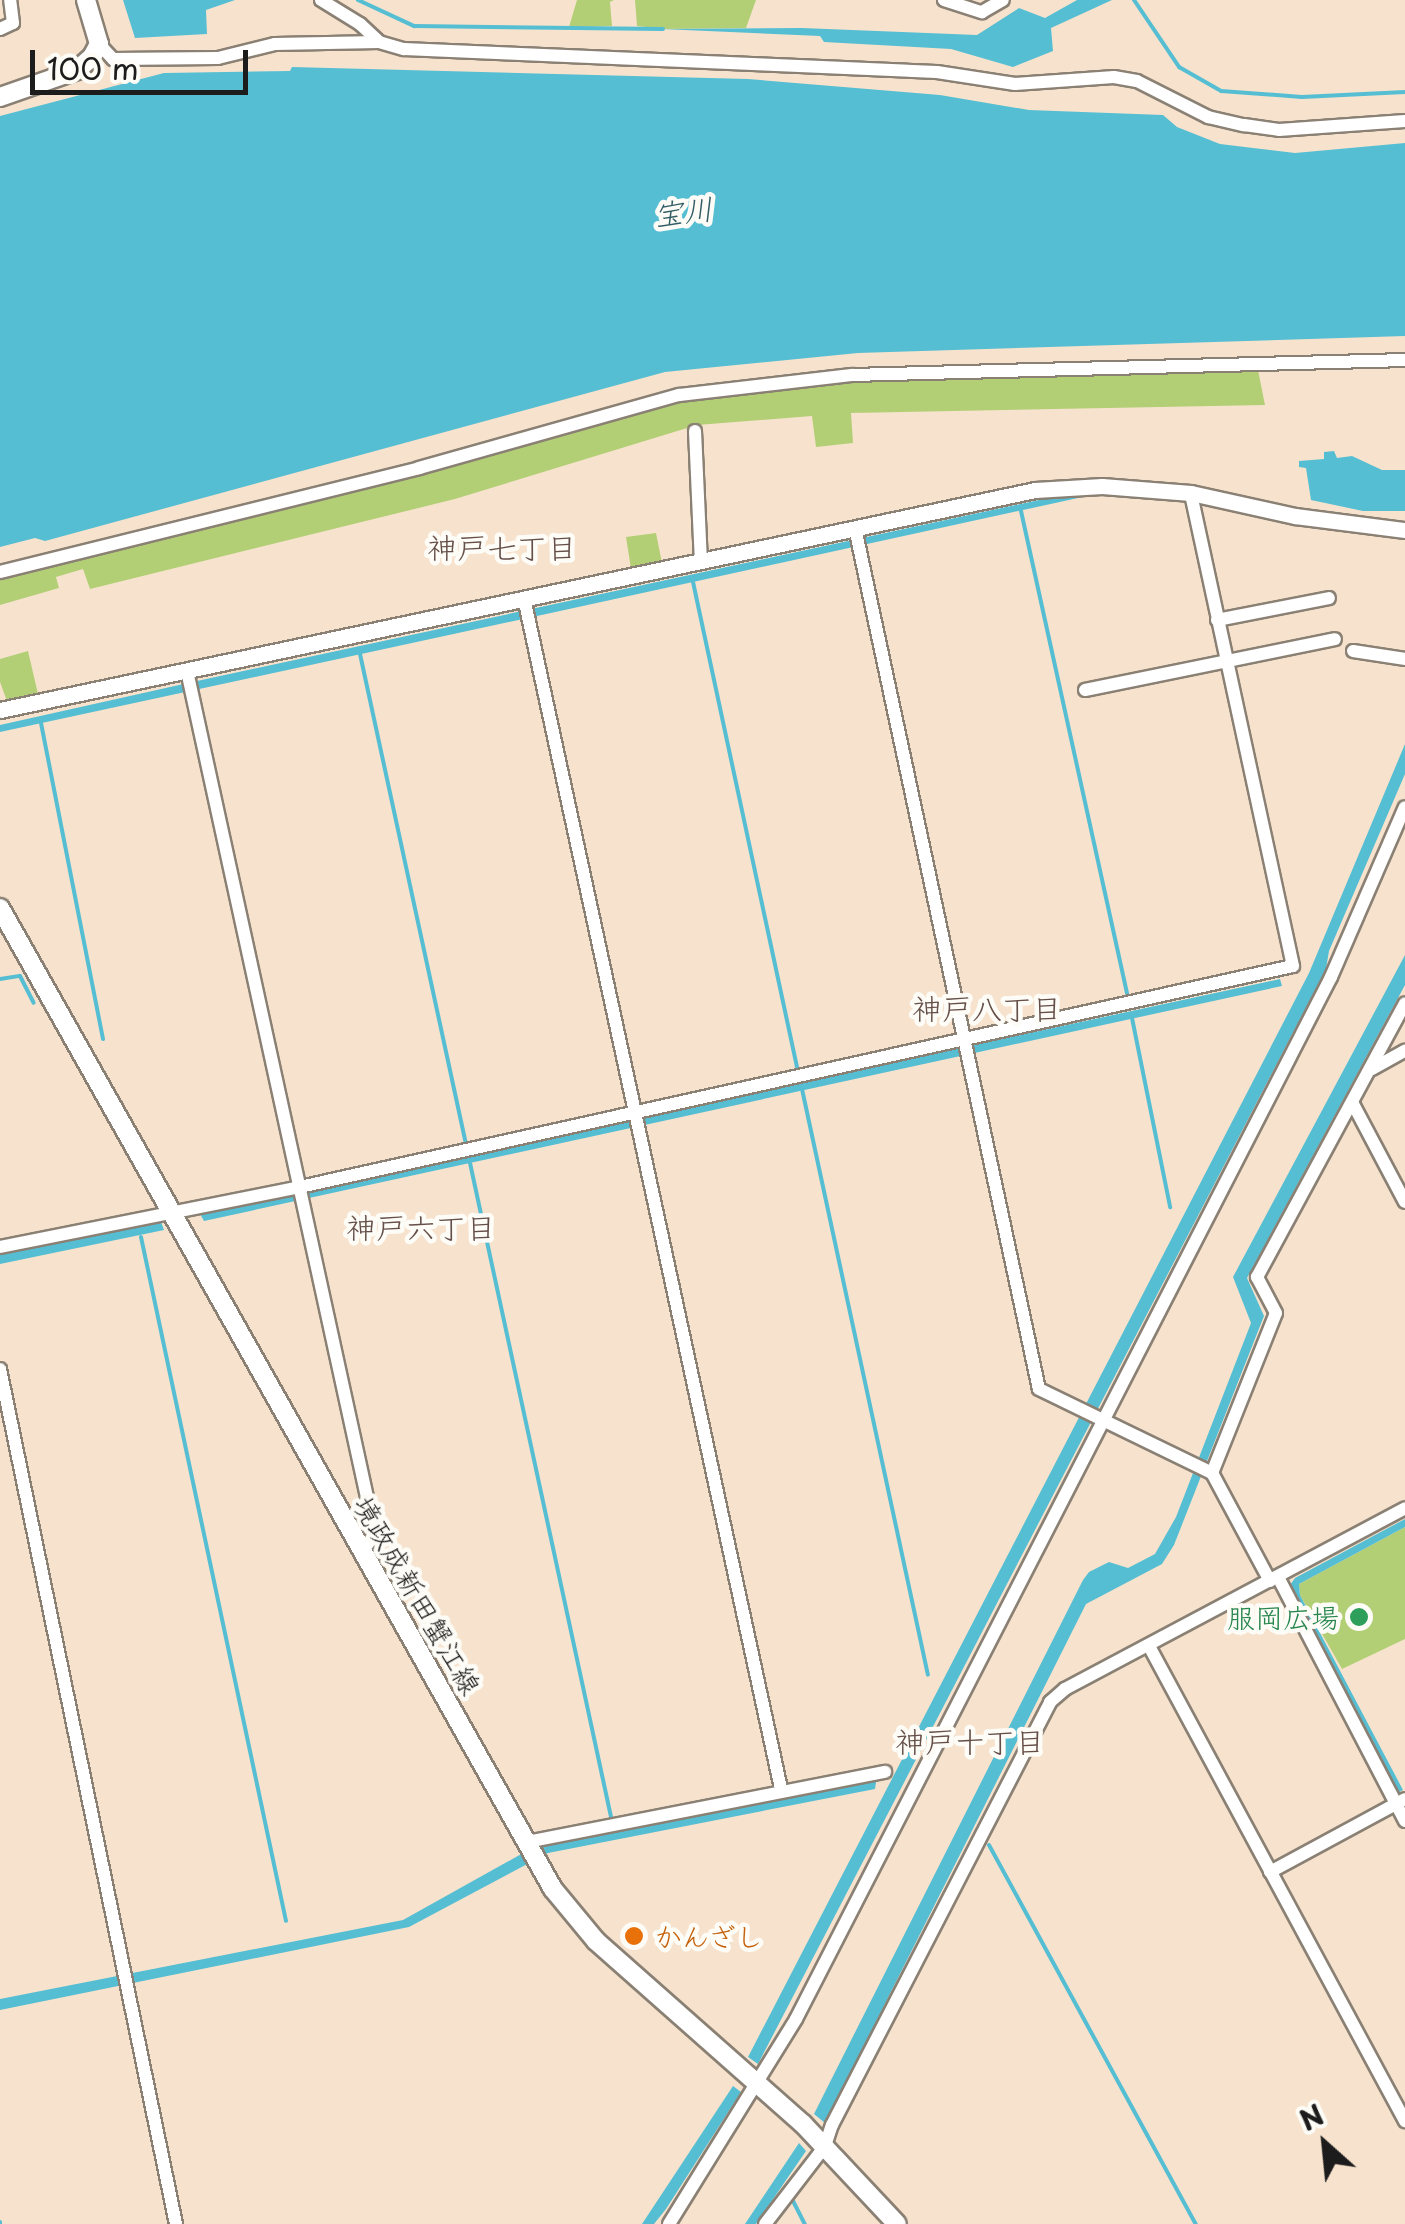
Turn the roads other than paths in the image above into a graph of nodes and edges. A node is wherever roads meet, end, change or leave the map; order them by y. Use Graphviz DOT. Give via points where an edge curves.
graph roads {
  1 [pos="10,0"];
  2 [pos="86,0"];
  3 [pos="321,0"];
  4 [pos="944,0"];
  5 [pos="1003,0"];
  6 [pos="0,30"];
  7 [pos="379,42"];
  8 [pos="98,44"];
  9 [pos="0,97"];
  10 [pos="1405,120"];
  11 [pos="1405,360"];
  12 [pos="695,431"];
  13 [pos="1191,492"];
  14 [pos="1405,530"];
  15 [pos="857,538"];
  16 [pos="701,560"];
  17 [pos="0,572"];
  18 [pos="1328,598"];
  19 [pos="526,609"];
  20 [pos="1217,620"];
  21 [pos="1335,639"];
  22 [pos="1353,651"];
  23 [pos="1224,659"];
  24 [pos="1405,659"];
  25 [pos="190,681"];
  26 [pos="1085,690"];
  27 [pos="0,710"];
  28 [pos="1405,807"];
  29 [pos="0,908"];
  30 [pos="1405,1003"];
  31 [pos="967,1046"];
  32 [pos="1405,1051"];
  33 [pos="1370,1070"];
  34 [pos="1352,1102"];
  35 [pos="637,1119"];
  36 [pos="301,1193"];
  37 [pos="1405,1202"];
  38 [pos="169,1210"];
  39 [pos="0,1247"];
  40 [pos="0,1368"];
  41 [pos="1098,1420"];
  42 [pos="1210,1472"];
  43 [pos="1405,1508"];
  44 [pos="362,1552"];
  45 [pos="1274,1579"];
  46 [pos="1149,1646"];
  47 [pos="885,1772"];
  48 [pos="781,1789"];
  49 [pos="1400,1800"];
  50 [pos="1405,1821"];
  51 [pos="527,1842"];
  52 [pos="1270,1872"];
  53 [pos="756,2082"];
  54 [pos="1405,2121"];
  55 [pos="826,2146"];
  56 [pos="176,2224"];
  57 [pos="669,2224"];
  58 [pos="765,2224"];
  59 [pos="898,2224"];
  1 -- 6 [label="street" via="12,24"];
  2 -- 8 [label="main road"];
  3 -- 7 [label="street"];
  4 -- 5 [label="street" via="982,12"];
  7 -- 8 [label="street" via="275,44 218,58 114,60"];
  7 -- 10 [label="street" via="404,49 919,71 1015,84 1114,77 1137,80 1198,113 1244,125 1280,130"];
  8 -- 9 [label="main road" via="77,70"];
  11 -- 17 [label="street" via="852,375 679,394 419,468"];
  12 -- 16 [label="street"];
  13 -- 14 [label="street" via="1295,516"];
  13 -- 15 [label="street" via="1035,490"];
  13 -- 20 [label="street"];
  15 -- 16 [label="street"];
  15 -- 31 [label="street"];
  16 -- 19 [label="street"];
  18 -- 20 [label="street"];
  19 -- 25 [label="street"];
  19 -- 35 [label="street"];
  20 -- 23 [label="street"];
  21 -- 23 [label="street"];
  22 -- 24 [label="street"];
  23 -- 26 [label="street"];
  23 -- 31 [label="street" via="1294,966"];
  25 -- 27 [label="street"];
  25 -- 36 [label="street"];
  28 -- 41 [label="street" via="1331,977"];
  29 -- 38 [label="main road, 境政成新田蟹江線"];
  30 -- 33 [label="street"];
  31 -- 35 [label="street"];
  31 -- 41 [label="street" via="1039,1390"];
  32 -- 33 [label="street"];
  33 -- 34 [label="street"];
  34 -- 37 [label="street"];
  34 -- 42 [label="street" via="1257,1277 1276,1314"];
  35 -- 36 [label="street"];
  35 -- 48 [label="street"];
  36 -- 38 [label="street"];
  36 -- 44 [label="street" via="375,1534"];
  38 -- 39 [label="street"];
  38 -- 44 [label="main road, 境政成新田蟹江線"];
  40 -- 56 [label="street"];
  41 -- 42 [label="street"];
  41 -- 53 [label="street" via="796,2019"];
  42 -- 45 [label="street"];
  43 -- 45 [label="street"];
  44 -- 51 [label="main road, 境政成新田蟹江線"];
  45 -- 46 [label="street"];
  45 -- 49 [label="street"];
  46 -- 52 [label="street"];
  46 -- 55 [label="street" via="1065,1689 1040,1716"];
  47 -- 48 [label="street"];
  48 -- 51 [label="street"];
  49 -- 50 [label="street"];
  49 -- 52 [label="street"];
  51 -- 53 [label="main road, 境政成新田蟹江線" via="571,1914 596,1941"];
  52 -- 54 [label="street"];
  53 -- 55 [label="main road, 境政成新田蟹江線"];
  53 -- 57 [label="street"];
  55 -- 58 [label="street"];
  55 -- 59 [label="main road, 境政成新田蟹江線"];
}
